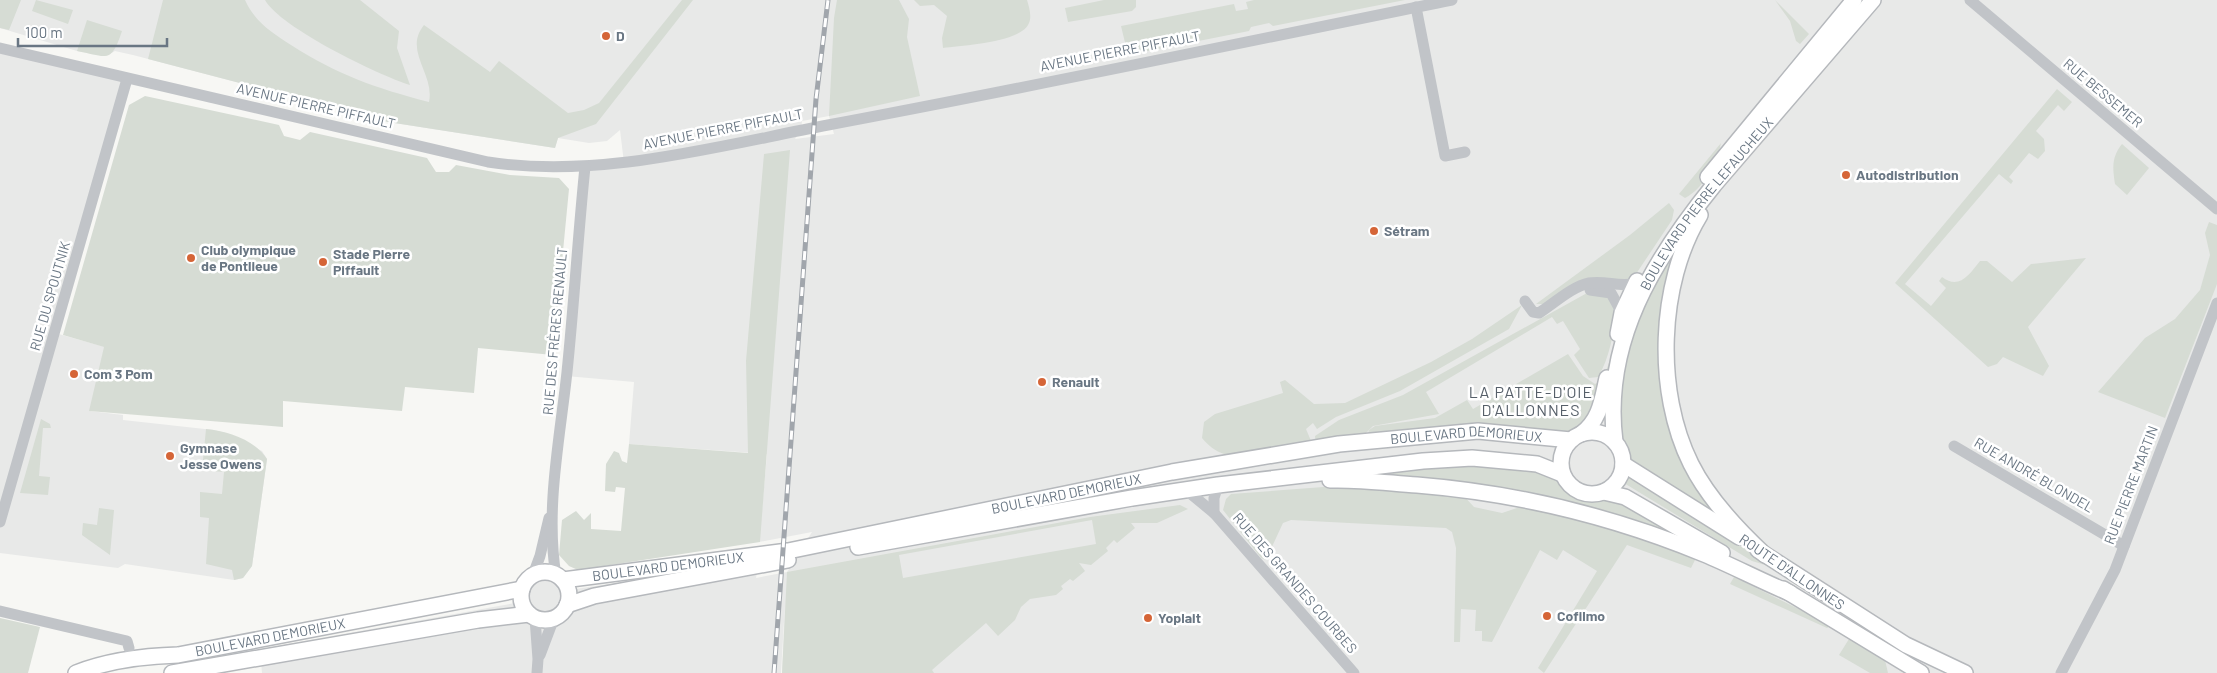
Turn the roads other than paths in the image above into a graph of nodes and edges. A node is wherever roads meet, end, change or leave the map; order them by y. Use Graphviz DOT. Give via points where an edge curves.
graph roads {
  1 [pos="1452,0"];
  2 [pos="1854,0"];
  3 [pos="1873,0"];
  4 [pos="1881,0"];
  5 [pos="1970,1"];
  6 [pos="1416,7"];
  7 [pos="0,48"];
  8 [pos="1814,69"];
  9 [pos="127,78"];
  10 [pos="1465,152"];
  11 [pos="584,167"];
  12 [pos="1714,185"];
  13 [pos="2217,209"];
  14 [pos="1636,282"];
  15 [pos="1562,299"];
  16 [pos="1525,300"];
  17 [pos="2217,303"];
  18 [pos="1622,313"];
  19 [pos="1576,437"];
  20 [pos="1615,442"];
  21 [pos="1954,446"];
  22 [pos="1623,464"];
  23 [pos="1562,474"];
  24 [pos="1217,487"];
  25 [pos="1604,492"];
  26 [pos="1191,494"];
  27 [pos="553,497"];
  28 [pos="1132,498"];
  29 [pos="1214,513"];
  30 [pos="0,522"];
  31 [pos="2124,546"];
  32 [pos="1765,555"];
  33 [pos="534,575"];
  34 [pos="560,578"];
  35 [pos="522,589"];
  36 [pos="1790,593"];
  37 [pos="567,605"];
  38 [pos="0,611"];
  39 [pos="532,616"];
  40 [pos="554,618"];
  41 [pos="129,648"];
  42 [pos="538,659"];
  43 [pos="76,673"];
  44 [pos="172,673"];
  45 [pos="537,673"];
  46 [pos="1354,673"];
  47 [pos="1921,673"];
  48 [pos="1965,673"];
  49 [pos="2061,673"];
  1 -- 6 [label="street, AVENUE PIERRE PIFFAULT"];
  2 -- 14 [label="main road, BOULEVARD PIERRE LEFAUCHEUX" via="1720,162"];
  3 -- 8 [label="main road, BOULEVARD PIERRE LEFAUCHEUX"];
  4 -- 8 [label="street" via="1837,53"];
  5 -- 13 [label="street, RUE BESSEMER"];
  6 -- 10 [label="street" via="1444,156"];
  6 -- 11 [label="street, AVENUE PIERRE PIFFAULT" via="874,116 616,164"];
  7 -- 9 [label="street, AVENUE PIERRE PIFFAULT"];
  8 -- 12 [label="main road, BOULEVARD PIERRE LEFAUCHEUX"];
  9 -- 11 [label="street, AVENUE PIERRE PIFFAULT" via="488,162 521,167"];
  9 -- 30 [label="street, RUE DU SPOUTNIK"];
  11 -- 27 [label="street, RUE DES FRÈRES RENAULT"];
  12 -- 20 [label="main road, BOULEVARD PIERRE LEFAUCHEUX" via="1646,280 1627,330 1613,385"];
  12 -- 32 [label="main road" via="1713,194 1694,225 1679,262 1669,306 1666,354 1669,395 1691,464 1743,535"];
  14 -- 15 [label="street" via="1627,285 1590,283 1577,287"];
  14 -- 18 [label="main road, BOULEVARD PIERRE LEFAUCHEUX"];
  15 -- 16 [label="street" via="1538,313 1533,312"];
  15 -- 18 [label="street" via="1589,290 1604,291 1615,297"];
  17 -- 31 [label="street, RUE PIERRE MARTIN"];
  18 -- 19 [label="main road, BOULEVARD PIERRE LEFAUCHEUX" via="1598,415 1592,426"];
  19 -- 20 [label="main road" via="1593,432"];
  19 -- 23 [label="main road" via="1561,456"];
  19 -- 34 [label="main road, BOULEVARD DEMORIEUX" via="1478,431 1339,444 1172,472 788,551"];
  20 -- 22 [label="main road"];
  21 -- 31 [label="street, RUE ANDRÉ BLONDEL"];
  22 -- 25 [label="main road" via="1616,484"];
  22 -- 32 [label="main road, ROUTE D'ALLONNES"];
  23 -- 24 [label="main road, BOULEVARD DEMORIEUX" via="1537,464 1472,458"];
  23 -- 25 [label="main road" via="1579,492 1586,495"];
  24 -- 26 [label="main road"];
  24 -- 28 [label="main road, BOULEVARD DEMORIEUX"];
  24 -- 29 [label="street, RUE DES GRANDES COURBES"];
  24 -- 36 [label="main road" via="1338,480 1467,489 1506,495 1603,519 1669,541"];
  25 -- 36 [label="main road, ROUTE D'ALLONNES" via="1633,502"];
  26 -- 28 [label="main road"];
  26 -- 29 [label="street, RUE DES GRANDES COURBES"];
  27 -- 33 [label="street, RUE DES FRÈRES RENAULT"];
  27 -- 34 [label="street, RUE DES FRÈRES RENAULT" via="553,556"];
  28 -- 37 [label="main road, BOULEVARD DEMORIEUX" via="594,596"];
  29 -- 46 [label="street, RUE DES GRANDES COURBES"];
  31 -- 49 [label="street, RUE PIERRE MARTIN" via="2102,598"];
  32 -- 48 [label="main road, ROUTE D'ALLONNES" via="1906,645"];
  33 -- 34 [label="main road" via="546,572"];
  33 -- 35 [label="main road"];
  34 -- 37 [label="main road" via="568,590"];
  35 -- 39 [label="main road" via="522,602"];
  35 -- 43 [label="main road, BOULEVARD DEMORIEUX" via="178,655 137,657"];
  36 -- 47 [label="main road, ROUTE D'ALLONNES"];
  37 -- 40 [label="main road"];
  38 -- 41 [label="street" via="127,641"];
  39 -- 40 [label="main road" via="543,620"];
  39 -- 42 [label="street"];
  39 -- 44 [label="main road, BOULEVARD DEMORIEUX" via="469,622"];
  40 -- 42 [label="street"];
  42 -- 45 [label="street"];
}
